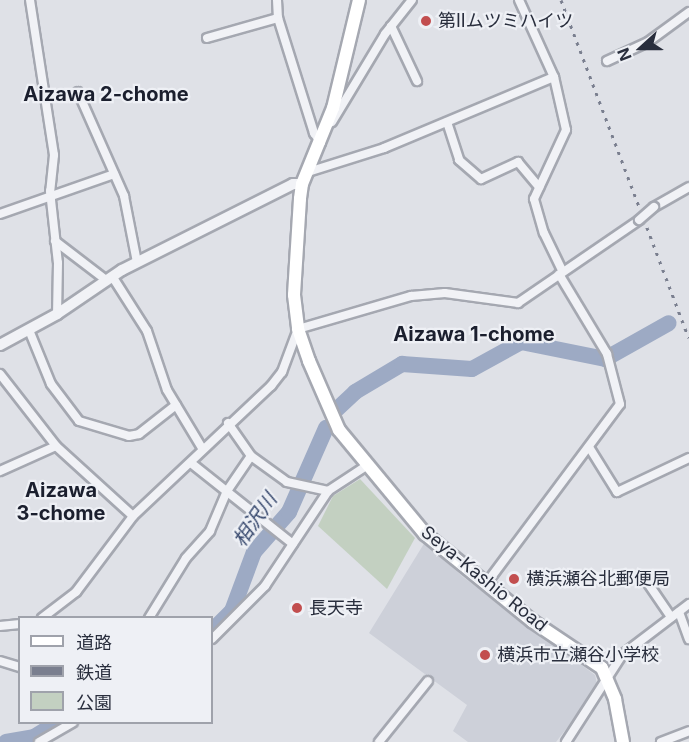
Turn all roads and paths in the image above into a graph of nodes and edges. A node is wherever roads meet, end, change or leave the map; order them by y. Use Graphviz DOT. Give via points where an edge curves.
graph roads {
  1 [pos="30,0"];
  2 [pos="277,0"];
  3 [pos="359,0"];
  4 [pos="412,0"];
  5 [pos="519,0"];
  6 [pos="689,12"];
  7 [pos="278,18"];
  8 [pos="391,26"];
  9 [pos="207,38"];
  10 [pos="607,61"];
  11 [pos="554,77"];
  12 [pos="417,81"];
  13 [pos="78,92"];
  14 [pos="447,122"];
  15 [pos="323,138"];
  16 [pos="308,172"];
  17 [pos="114,174"];
  18 [pos="303,184"];
  19 [pos="539,187"];
  20 [pos="689,187"];
  21 [pos="50,196"];
  22 [pos="0,214"];
  23 [pos="55,241"];
  24 [pos="137,262"];
  25 [pos="560,272"];
  26 [pos="109,278"];
  27 [pos="57,315"];
  28 [pos="298,329"];
  29 [pos="28,330"];
  30 [pos="0,343"];
  31 [pos="0,374"];
  32 [pos="3,385"];
  33 [pos="176,405"];
  34 [pos="228,423"];
  35 [pos="56,446"];
  36 [pos="589,447"];
  37 [pos="202,448"];
  38 [pos="251,456"];
  39 [pos="689,458"];
  40 [pos="191,463"];
  41 [pos="366,466"];
  42 [pos="0,471"];
  43 [pos="227,491"];
  44 [pos="328,491"];
  45 [pos="133,516"];
  46 [pos="293,544"];
  47 [pos="643,576"];
  48 [pos="486,584"];
  49 [pos="689,604"];
  50 [pos="675,615"];
  51 [pos="45,616"];
  52 [pos="150,616"];
  53 [pos="18,624"];
  54 [pos="0,626"];
  55 [pos="213,638"];
  56 [pos="689,639"];
  57 [pos="0,661"];
  58 [pos="18,666"];
  59 [pos="609,678"];
  60 [pos="428,681"];
  61 [pos="71,724"];
  62 [pos="689,731"];
  63 [pos="39,742"];
  64 [pos="379,742"];
  65 [pos="566,742"];
  66 [pos="623,742"];
  67 [pos="661,742"];
  1 -- 21 [label="street" via="54,155"];
  2 -- 7 [label="street"];
  3 -- 15 [label="main road, Seya-Kashio Road"];
  4 -- 8 [label="street"];
  5 -- 11 [label="street"];
  6 -- 10 [label="street" via="648,42"];
  7 -- 9 [label="street"];
  7 -- 15 [label="street" via="314,133"];
  8 -- 12 [label="street"];
  8 -- 15 [label="street"];
  11 -- 14 [label="street"];
  11 -- 19 [label="street" via="566,130"];
  13 -- 17 [label="street"];
  14 -- 16 [label="street" via="350,162"];
  14 -- 19 [label="street" via="459,160 481,179 518,162"];
  15 -- 16 [label="main road, Seya-Kashio Road"];
  16 -- 18 [label="main road, Seya-Kashio Road"];
  17 -- 21 [label="street"];
  17 -- 24 [label="street" via="124,196"];
  18 -- 24 [label="street" via="293,184"];
  18 -- 28 [label="main road, Seya-Kashio Road" via="293,278"];
  19 -- 25 [label="street" via="534,199"];
  20 -- 25 [label="street, bridge"];
  21 -- 22 [label="street"];
  21 -- 23 [label="street"];
  23 -- 26 [label="street"];
  23 -- 27 [label="street"];
  24 -- 26 [label="street"];
  25 -- 28 [label="street" via="537,293 518,303 444,293 411,296"];
  25 -- 36 [label="street" via="608,358 620,404"];
  26 -- 27 [label="street"];
  26 -- 33 [label="street" via="147,331"];
  27 -- 29 [label="street"];
  28 -- 34 [label="street" via="282,372"];
  28 -- 41 [label="main road, Seya-Kashio Road" via="328,410"];
  29 -- 30 [label="street"];
  29 -- 33 [label="street" via="51,384 78,421 129,436 139,434"];
  31 -- 32 [label="street"];
  32 -- 35 [label="street"];
  33 -- 37 [label="street"];
  34 -- 37 [label="street"];
  34 -- 38 [label="street"];
  35 -- 42 [label="street"];
  35 -- 45 [label="street"];
  36 -- 39 [label="street" via="617,492"];
  36 -- 48 [label="street"];
  37 -- 40 [label="street"];
  38 -- 43 [label="street"];
  38 -- 44 [label="street" via="303,488"];
  40 -- 43 [label="street"];
  40 -- 45 [label="street"];
  41 -- 44 [label="street"];
  41 -- 48 [label="main road, Seya-Kashio Road" via="425,534"];
  43 -- 46 [label="street"];
  43 -- 52 [label="street" via="210,531 186,558"];
  44 -- 46 [label="street"];
  45 -- 51 [label="street" via="75,592"];
  46 -- 55 [label="street" via="265,586"];
  47 -- 50 [label="street"];
  48 -- 59 [label="main road, Seya-Kashio Road" via="602,668"];
  49 -- 50 [label="street"];
  50 -- 56 [label="street"];
  50 -- 59 [label="street" via="622,655"];
  53 -- 54 [label="street"];
  57 -- 58 [label="street"];
  59 -- 65 [label="street"];
  59 -- 66 [label="main road"];
  60 -- 64 [label="street"];
  61 -- 63 [label="street"];
  62 -- 67 [label="street"];
}
